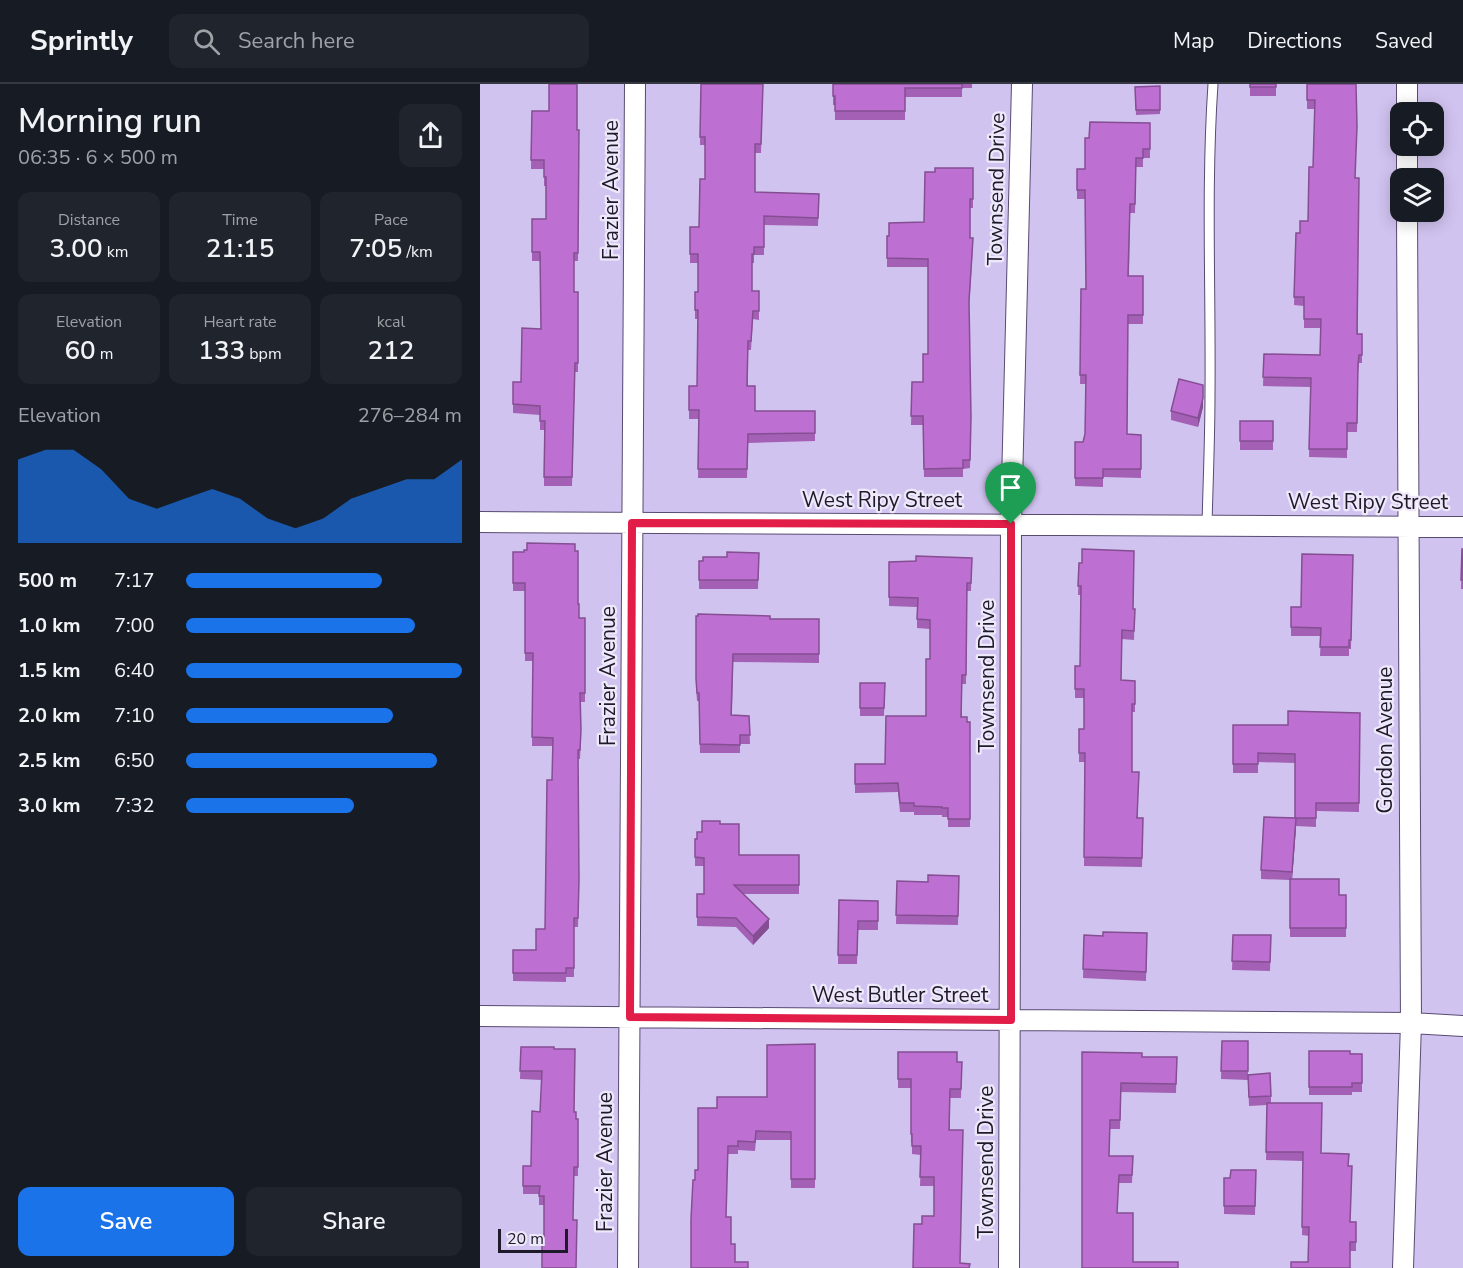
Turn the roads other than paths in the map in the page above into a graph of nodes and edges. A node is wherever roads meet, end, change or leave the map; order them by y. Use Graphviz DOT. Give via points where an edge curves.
graph roads {
  1 [pos="635,84"];
  2 [pos="1022,84"];
  3 [pos="1213,84"];
  4 [pos="1407,84"];
  5 [pos="1407,102"];
  6 [pos="1407,222"];
  7 [pos="480,522"];
  8 [pos="632,523"];
  9 [pos="1011,524"];
  10 [pos="1207,526"];
  11 [pos="1408,526"];
  12 [pos="1463,527"];
  13 [pos="480,1016"];
  14 [pos="630,1017"];
  15 [pos="1011,1020"];
  16 [pos="1411,1023"];
  17 [pos="1463,1026"];
  18 [pos="628,1268"];
  19 [pos="1009,1268"];
  20 [pos="1403,1268"];
  1 -- 8 [label="street, Frazier Avenue"];
  2 -- 9 [label="street, Townsend Drive"];
  3 -- 10 [label="lane"];
  4 -- 5 [label="street"];
  6 -- 11 [label="street, Gordon Avenue"];
  7 -- 8 [label="street, West Ripy Street"];
  8 -- 9 [label="street, West Ripy Street"];
  8 -- 14 [label="street, Frazier Avenue"];
  9 -- 10 [label="street, West Ripy Street"];
  9 -- 15 [label="street, Townsend Drive"];
  10 -- 11 [label="street, West Ripy Street"];
  11 -- 12 [label="street, West Ripy Street"];
  11 -- 16 [label="street, Gordon Avenue"];
  13 -- 14 [label="street, West Butler Street"];
  14 -- 15 [label="street, West Butler Street"];
  14 -- 18 [label="street, Frazier Avenue"];
  15 -- 16 [label="street, West Butler Street"];
  15 -- 19 [label="street, Townsend Drive"];
  16 -- 17 [label="street, West Butler Street"];
  16 -- 20 [label="street, Gordon Avenue"];
}
